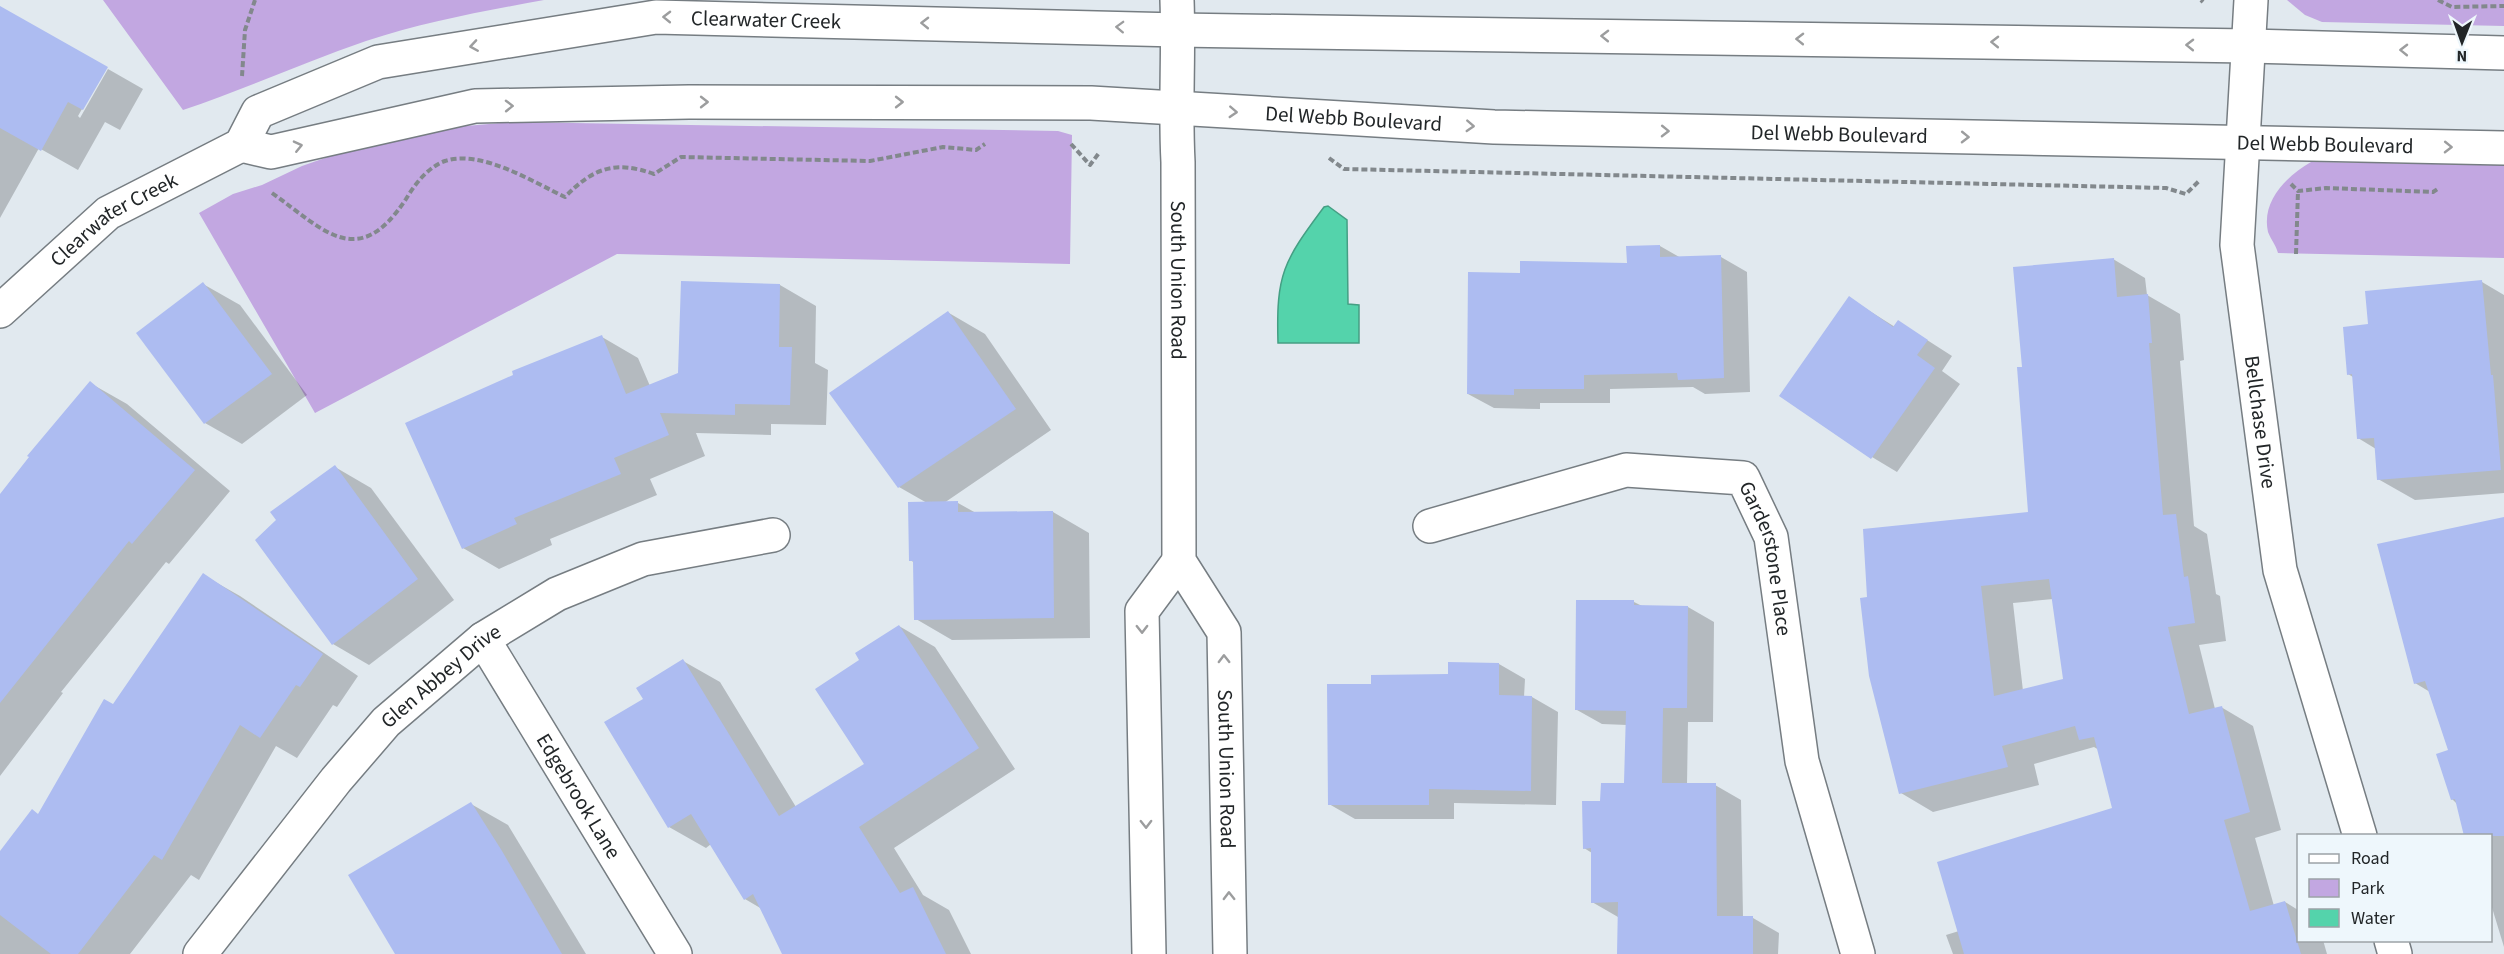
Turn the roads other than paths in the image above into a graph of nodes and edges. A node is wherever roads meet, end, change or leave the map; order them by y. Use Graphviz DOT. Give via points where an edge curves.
graph roads {
  1 [pos="2251,0"];
  2 [pos="1177,15"];
  3 [pos="2249,46"];
  4 [pos="2504,53"];
  5 [pos="1175,108"];
  6 [pos="2243,141"];
  7 [pos="241,145"];
  8 [pos="2504,148"];
  9 [pos="0,312"];
  10 [pos="1430,526"];
  11 [pos="773,535"];
  12 [pos="1179,561"];
  13 [pos="483,639"];
  14 [pos="2359,834"];
  15 [pos="200,954"];
  16 [pos="675,954"];
  17 [pos="1149,954"];
  18 [pos="1230,954"];
  19 [pos="1858,954"];
  1 -- 3 [label="street, Bellchase Drive"];
  3 -- 2 [label="street, one-way"];
  2 -- 5 [label="street, South Union Road"];
  2 -- 7 [label="street, Clearwater Creek, one-way" via="656,17 378,62 258,112"];
  4 -- 3 [label="street, one-way"];
  3 -- 6 [label="street, Bellchase Drive"];
  5 -- 6 [label="street, Del Webb Boulevard, one-way" via="1494,127"];
  7 -- 5 [label="street, one-way" via="271,152 475,106 1091,103"];
  5 -- 12 [label="street, South Union Road"];
  6 -- 8 [label="street, Del Webb Boulevard, one-way"];
  6 -- 14 [label="street, Bellchase Drive" via="2237,245 2280,570"];
  7 -- 9 [label="street, Clearwater Creek" via="108,213"];
  10 -- 19 [label="street, Garderstone Place" via="1626,470 1743,478 1772,537 1802,760"];
  11 -- 13 [label="street, Glen Abbey Drive" via="643,559 557,594"];
  12 -- 17 [label="street, one-way" via="1142,611"];
  18 -- 12 [label="street, South Union Road, one-way" via="1224,632"];
  13 -- 15 [label="street, Glen Abbey Drive" via="386,722"];
  13 -- 16 [label="street, Edgebrook Lane"];
}
